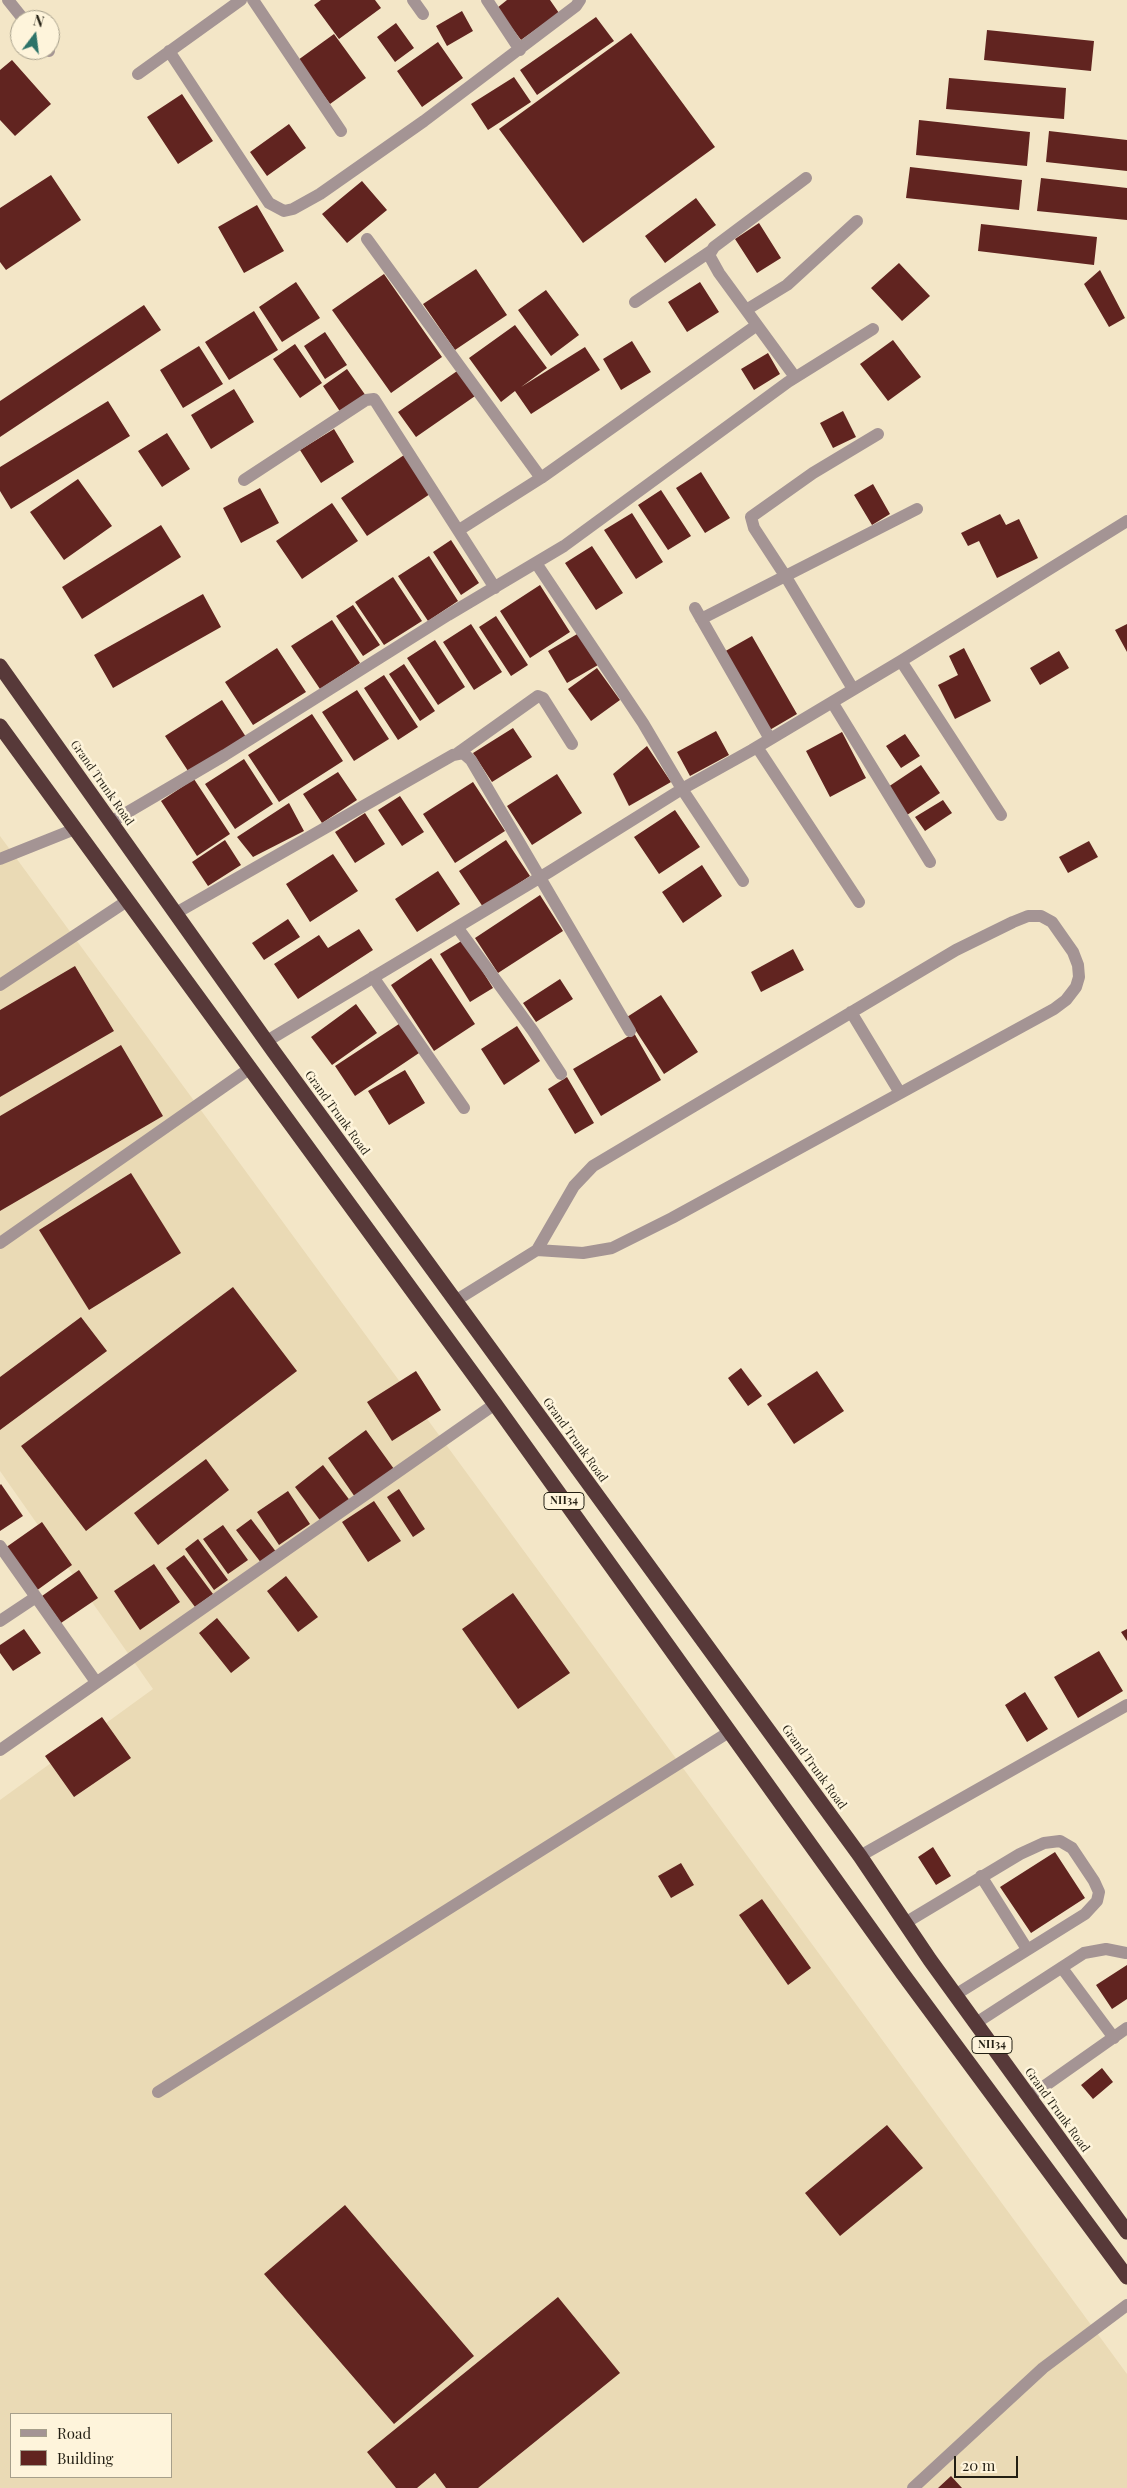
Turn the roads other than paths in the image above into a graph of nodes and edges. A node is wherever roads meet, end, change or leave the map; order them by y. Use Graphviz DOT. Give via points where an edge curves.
graph roads {
  1 [pos="8,0"];
  2 [pos="241,0"];
  3 [pos="253,0"];
  4 [pos="413,0"];
  5 [pos="486,0"];
  6 [pos="580,0"];
  7 [pos="16,10"];
  8 [pos="423,14"];
  9 [pos="520,50"];
  10 [pos="169,51"];
  11 [pos="138,74"];
  12 [pos="341,131"];
  13 [pos="806,178"];
  14 [pos="857,221"];
  15 [pos="367,239"];
  16 [pos="711,251"];
  17 [pos="635,302"];
  18 [pos="746,310"];
  19 [pos="757,325"];
  20 [pos="873,329"];
  21 [pos="796,377"];
  22 [pos="878,434"];
  23 [pos="541,478"];
  24 [pos="244,480"];
  25 [pos="917,509"];
  26 [pos="1127,521"];
  27 [pos="459,530"];
  28 [pos="536,563"];
  29 [pos="786,577"];
  30 [pos="495,588"];
  31 [pos="901,660"];
  32 [pos="0,666"];
  33 [pos="853,689"];
  34 [pos="832,702"];
  35 [pos="0,726"];
  36 [pos="770,739"];
  37 [pos="572,744"];
  38 [pos="756,747"];
  39 [pos="458,753"];
  40 [pos="682,789"];
  41 [pos="1002,815"];
  42 [pos="111,822"];
  43 [pos="75,829"];
  44 [pos="0,859"];
  45 [pos="930,862"];
  46 [pos="539,878"];
  47 [pos="743,881"];
  48 [pos="127,901"];
  49 [pos="859,902"];
  50 [pos="176,914"];
  51 [pos="457,927"];
  52 [pos="373,977"];
  53 [pos="0,985"];
  54 [pos="851,1012"];
  55 [pos="630,1031"];
  56 [pos="267,1041"];
  57 [pos="249,1069"];
  58 [pos="561,1074"];
  59 [pos="900,1093"];
  60 [pos="464,1108"];
  61 [pos="0,1244"];
  62 [pos="538,1250"];
  63 [pos="455,1301"];
  64 [pos="495,1404"];
  65 [pos="0,1546"];
  66 [pos="36,1597"];
  67 [pos="0,1621"];
  68 [pos="96,1682"];
  69 [pos="1127,1705"];
  70 [pos="729,1732"];
  71 [pos="2,1744"];
  72 [pos="860,1856"];
  73 [pos="981,1876"];
  74 [pos="905,1923"];
  75 [pos="1027,1949"];
  76 [pos="1126,1953"];
  77 [pos="1062,1968"];
  78 [pos="955,1995"];
  79 [pos="976,2024"];
  80 [pos="1127,2028"];
  81 [pos="1114,2038"];
  82 [pos="158,2092"];
  83 [pos="1029,2097"];
  84 [pos="1127,2232"];
  85 [pos="1127,2277"];
  86 [pos="1127,2305"];
  87 [pos="913,2488"];
  1 -- 7 [label="street"];
  2 -- 10 [label="street"];
  3 -- 12 [label="street"];
  4 -- 8 [label="street"];
  5 -- 9 [label="street"];
  6 -- 9 [label="street"];
  9 -- 10 [label="street" via="320,194 284,211 269,203"];
  10 -- 11 [label="street"];
  13 -- 16 [label="street"];
  14 -- 18 [label="street" via="787,285"];
  15 -- 23 [label="street"];
  16 -- 17 [label="street"];
  16 -- 18 [label="street" via="710,259"];
  18 -- 19 [label="street"];
  19 -- 21 [label="street"];
  19 -- 23 [label="street"];
  20 -- 21 [label="street"];
  21 -- 28 [label="street" via="682,462"];
  22 -- 29 [label="street" via="800,482 751,518 754,528"];
  23 -- 27 [label="street"];
  24 -- 27 [label="street" via="366,400 374,399"];
  25 -- 29 [label="street"];
  26 -- 31 [label="street"];
  27 -- 30 [label="street"];
  28 -- 30 [label="street"];
  28 -- 40 [label="street" via="643,723"];
  29 -- 33 [label="street"];
  29 -- 36 [label="street" via="698,614"];
  30 -- 42 [label="street"];
  31 -- 33 [label="street"];
  31 -- 41 [label="street"];
  32 -- 42 [label="highway, Grand Trunk Road / NH34"];
  33 -- 34 [label="street"];
  34 -- 36 [label="street"];
  34 -- 45 [label="street"];
  35 -- 43 [label="highway, NH34"];
  36 -- 38 [label="street"];
  37 -- 39 [label="street" via="543,698 538,696"];
  38 -- 40 [label="street"];
  38 -- 49 [label="street"];
  39 -- 46 [label="street" via="471,760"];
  39 -- 50 [label="street"];
  40 -- 46 [label="street"];
  40 -- 47 [label="street"];
  42 -- 50 [label="highway, Grand Trunk Road / NH34"];
  43 -- 44 [label="street"];
  43 -- 48 [label="highway, NH34"];
  46 -- 51 [label="street"];
  46 -- 55 [label="street"];
  48 -- 53 [label="street"];
  48 -- 57 [label="highway, NH34"];
  50 -- 56 [label="highway, Grand Trunk Road / NH34"];
  51 -- 52 [label="street"];
  51 -- 58 [label="street"];
  52 -- 56 [label="street"];
  52 -- 60 [label="street"];
  54 -- 59 [label="street"];
  54 -- 59 [label="street" via="956,950 1028,916 1041,916 1052,922 1073,952 1079,977 1066,1000"];
  54 -- 62 [label="street" via="593,1166 574,1186"];
  56 -- 63 [label="highway, Grand Trunk Road / NH34"];
  57 -- 61 [label="street"];
  57 -- 64 [label="highway, NH34"];
  59 -- 62 [label="street" via="612,1248 583,1253"];
  62 -- 63 [label="street"];
  63 -- 72 [label="highway, Grand Trunk Road / NH34"];
  64 -- 68 [label="street"];
  64 -- 70 [label="highway, NH34"];
  65 -- 66 [label="street"];
  66 -- 67 [label="street"];
  66 -- 68 [label="street"];
  68 -- 71 [label="street"];
  69 -- 72 [label="street"];
  70 -- 82 [label="street"];
  70 -- 85 [label="highway, NH34"];
  72 -- 74 [label="highway, Grand Trunk Road / NH34"];
  73 -- 74 [label="street"];
  73 -- 75 [label="street"];
  73 -- 75 [label="street" via="1044,1843 1060,1841 1072,1848 1094,1881 1099,1892 1097,1901 1085,1914"];
  74 -- 78 [label="highway, Grand Trunk Road / NH34"];
  75 -- 78 [label="street"];
  76 -- 77 [label="street" via="1106,1949 1084,1953"];
  77 -- 79 [label="street"];
  77 -- 81 [label="street"];
  78 -- 79 [label="highway, Grand Trunk Road / NH34"];
  79 -- 83 [label="highway, Grand Trunk Road / NH34"];
  80 -- 81 [label="street"];
  81 -- 83 [label="street"];
  83 -- 84 [label="highway, Grand Trunk Road / NH34"];
  86 -- 87 [label="street" via="1044,2368"];
}
